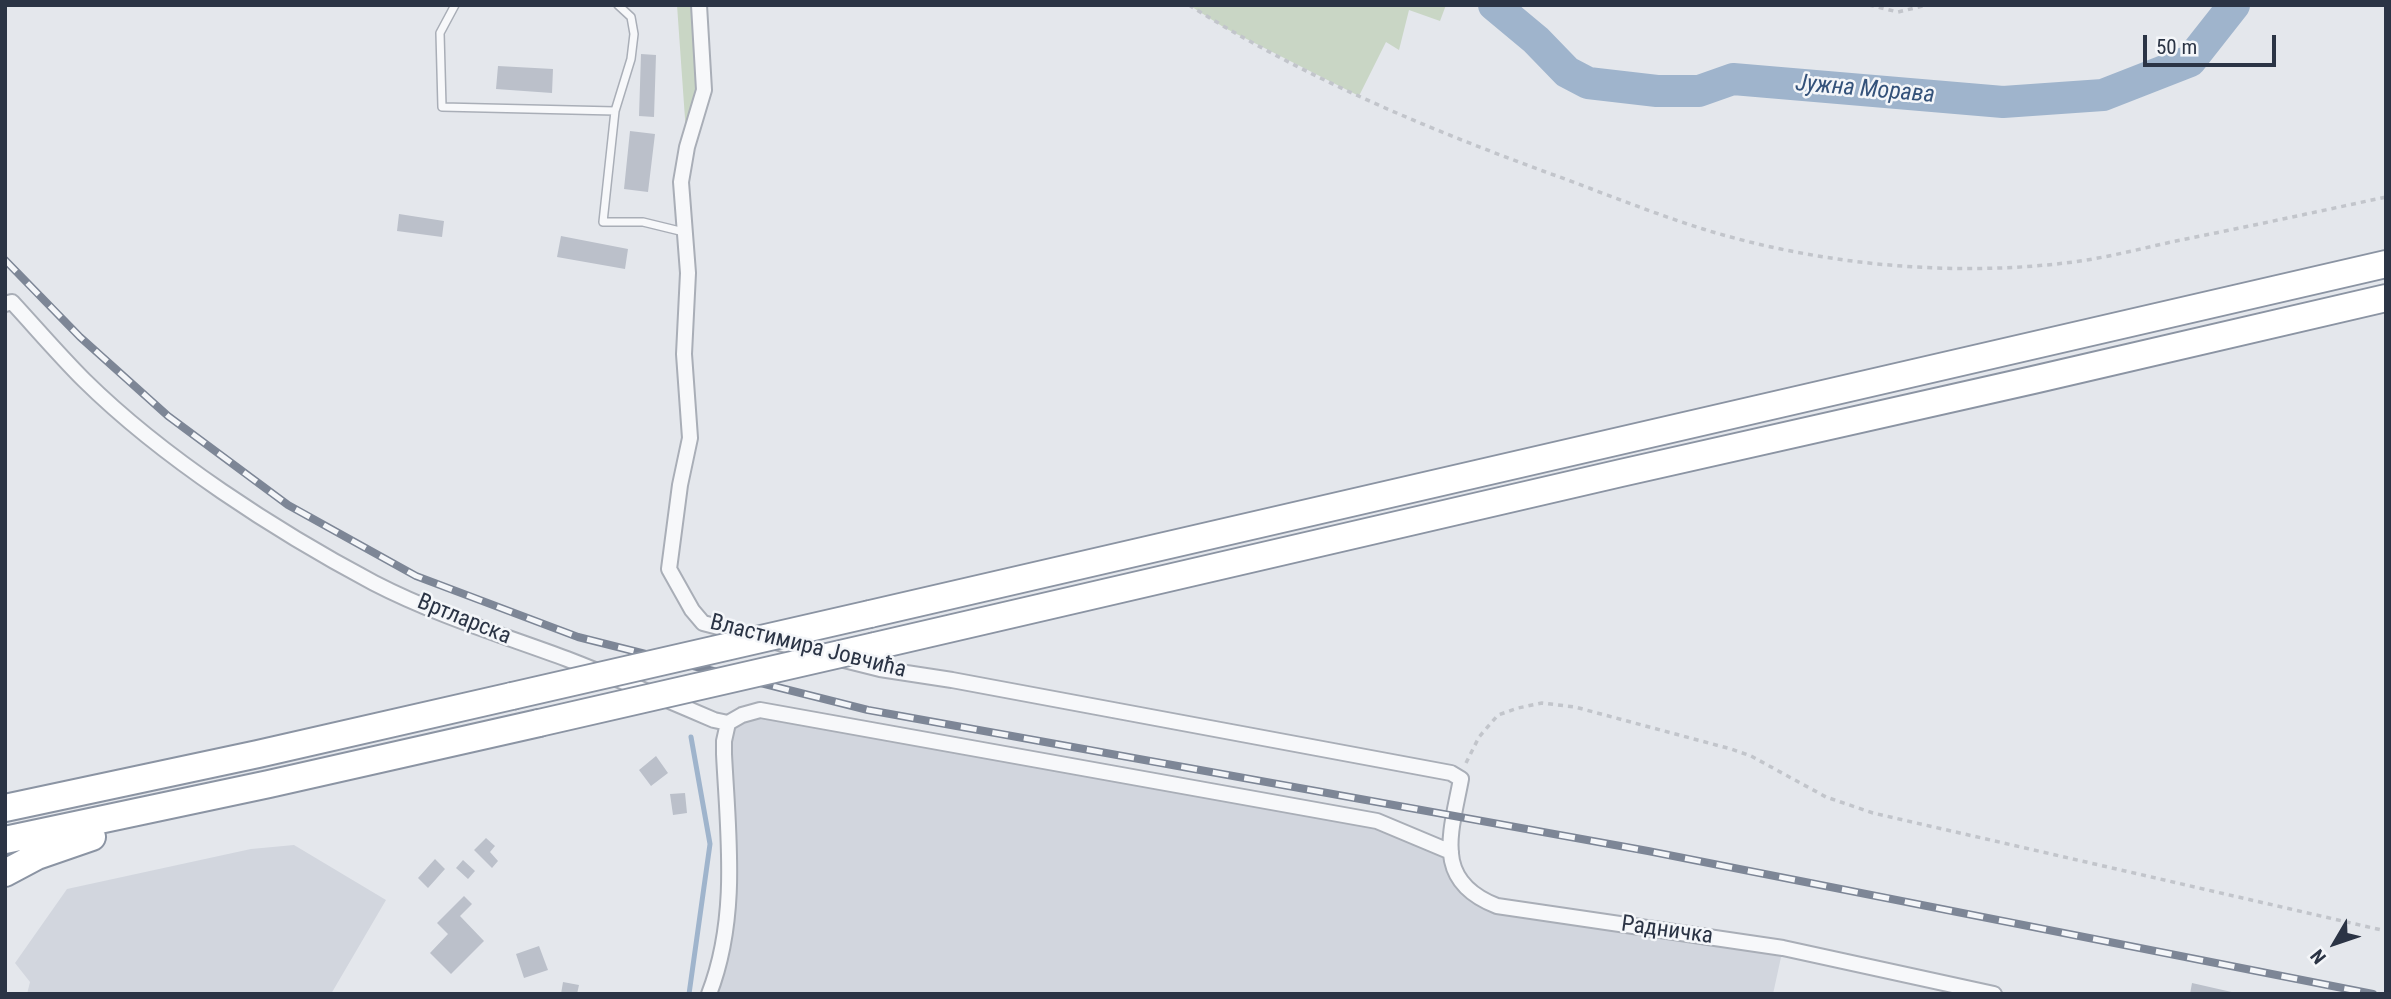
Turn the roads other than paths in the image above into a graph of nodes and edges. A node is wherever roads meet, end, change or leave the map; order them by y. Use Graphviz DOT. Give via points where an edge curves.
graph roads {
  1 [pos="455,5"];
  2 [pos="618,5"];
  3 [pos="698,5"];
  4 [pos="615,111"];
  5 [pos="684,232"];
  6 [pos="2386,264"];
  7 [pos="2386,298"];
  8 [pos="9,303"];
  9 [pos="728,723"];
  10 [pos="1456,776"];
  11 [pos="5,808"];
  12 [pos="139,811"];
  13 [pos="5,840"];
  14 [pos="1451,852"];
  15 [pos="5,873"];
  16 [pos="709,994"];
  17 [pos="1994,994"];
  1 -- 4 [label="lane" via="440,33 442,107"];
  2 -- 4 [label="lane" via="631,17 634,34"];
  3 -- 5 [label="street, Властимира Јовчића" via="705,90 681,182"];
  4 -- 5 [label="lane" via="603,222 643,222"];
  5 -- 10 [label="street, Властимира Јовчића" via="688,273 684,354 690,438 669,569 703,623 880,669"];
  6 -- 11 [label="highway, bridge" via="512,696"];
  7 -- 12 [label="highway, bridge"];
  8 -- 9 [label="street, Вртларска" via="128,420 261,517 374,583 425,606"];
  9 -- 14 [label="street" via="760,710 1244,796 1377,821"];
  9 -- 16 [label="street" via="724,754 730,882 719,969"];
  10 -- 14 [label="street, Радничка"];
  12 -- 13 [label="highway"];
  12 -- 15 [label="highway" via="104,834 58,847"];
  14 -- 17 [label="street, Радничка" via="1464,888 1497,906 1783,948"];
}
